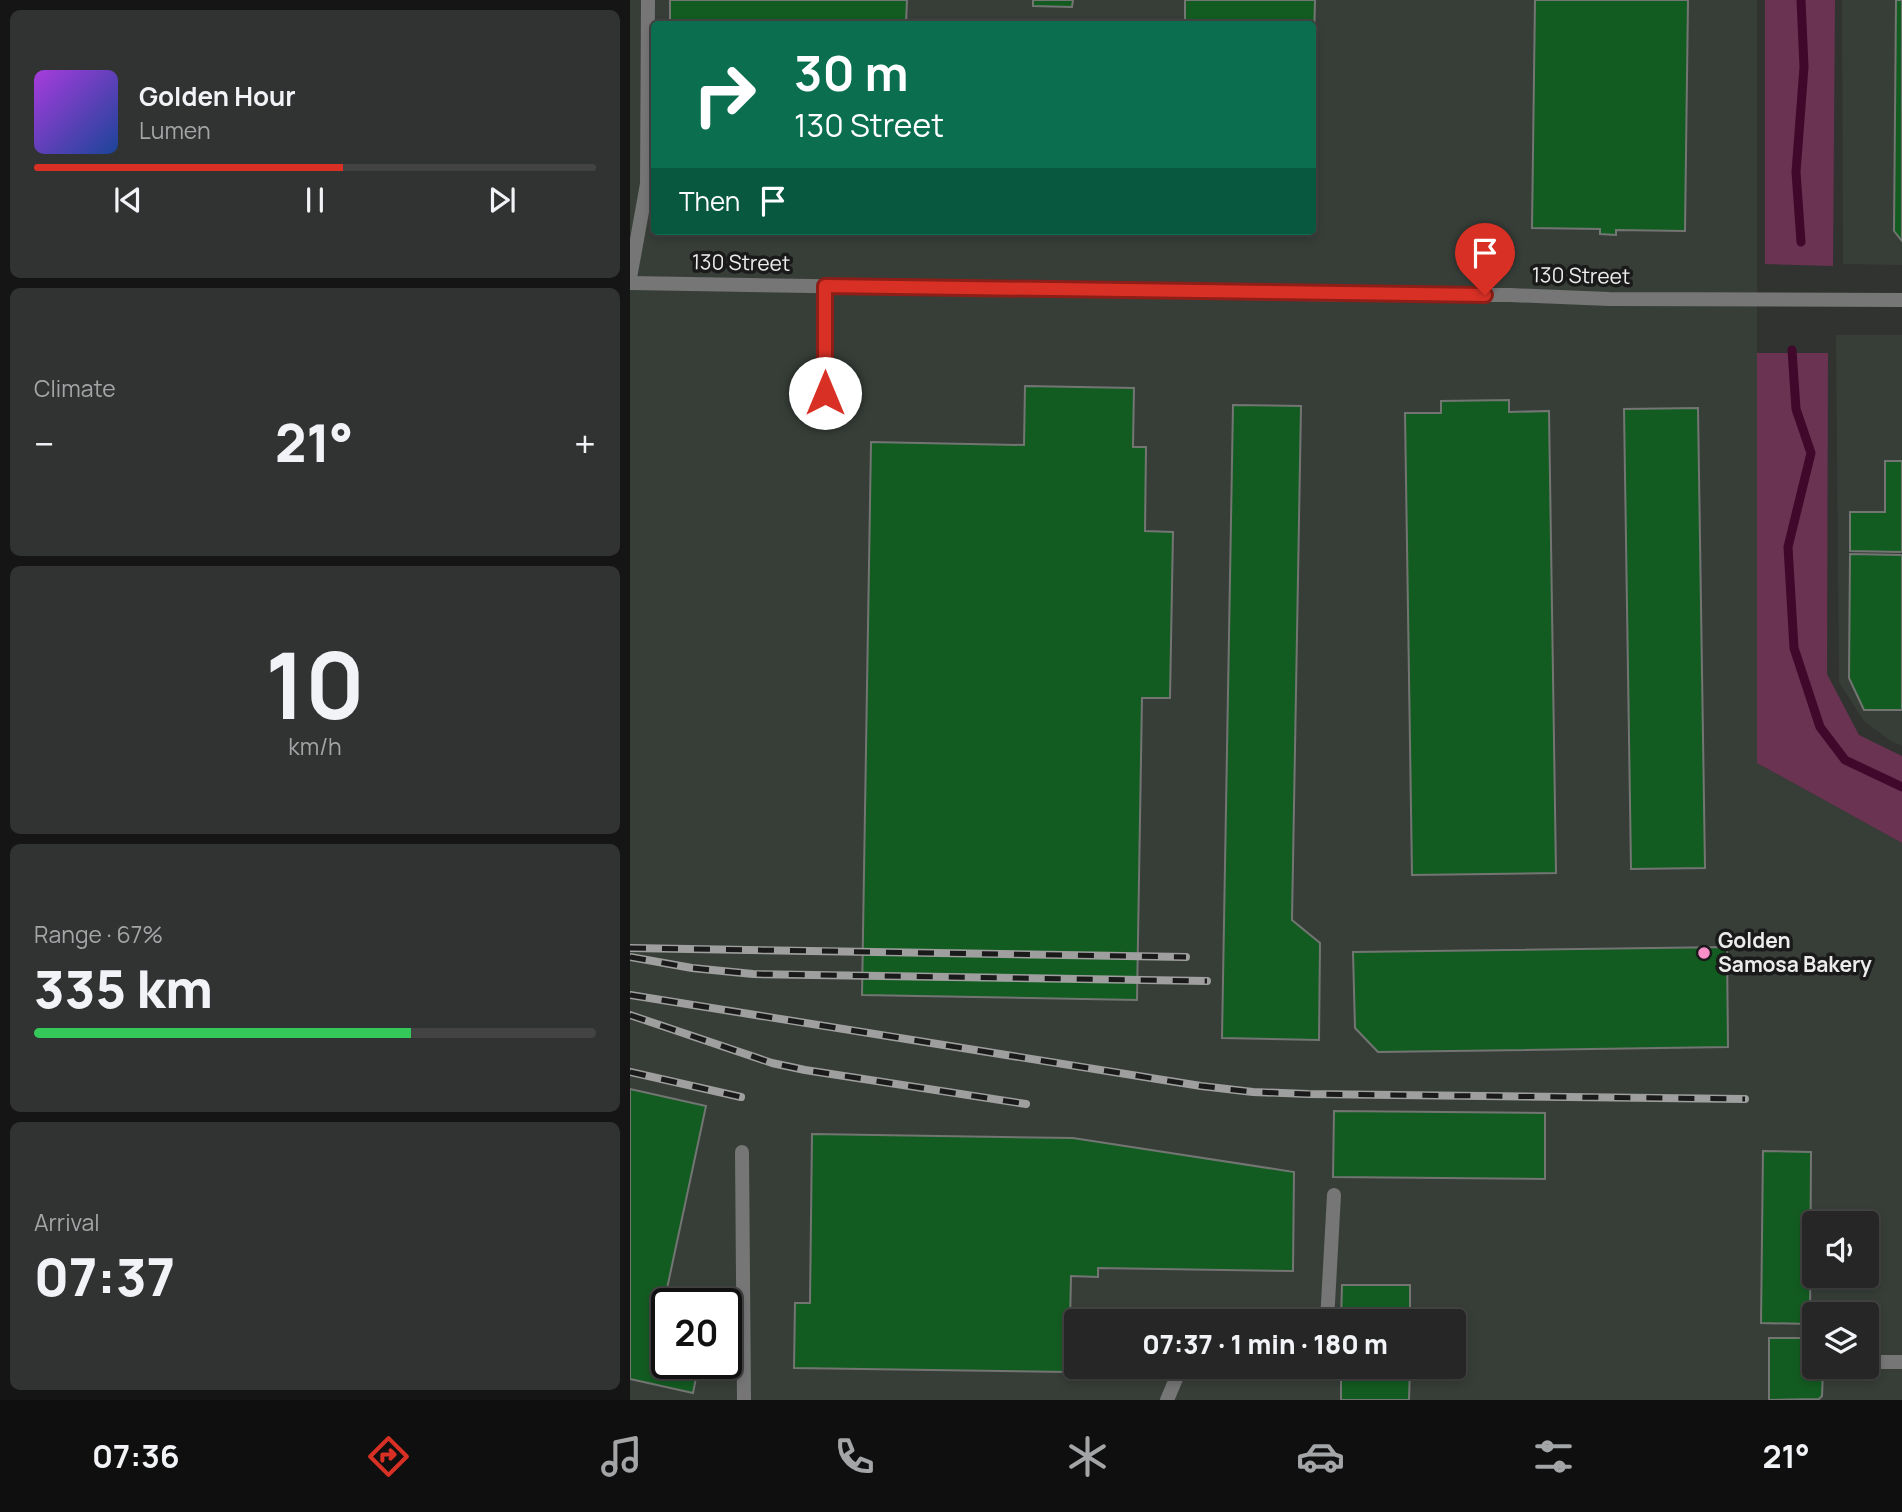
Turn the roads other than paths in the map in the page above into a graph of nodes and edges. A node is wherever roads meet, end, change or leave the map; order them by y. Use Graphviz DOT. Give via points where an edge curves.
graph roads {
  1 [pos="648,0"];
  2 [pos="651,185"];
  3 [pos="630,280"];
  4 [pos="825,286"];
  5 [pos="1902,300"];
  6 [pos="825,393"];
  7 [pos="743,1152"];
  8 [pos="1334,1195"];
  9 [pos="1328,1309"];
  10 [pos="1879,1362"];
  11 [pos="1902,1362"];
  12 [pos="1176,1379"];
  13 [pos="744,1400"];
  14 [pos="1167,1400"];
  1 -- 2 [label="street"];
  2 -- 3 [label="street"];
  3 -- 4 [label="street, 130 Street"];
  4 -- 5 [label="street, 130 Street"];
  4 -- 6 [label="street"];
  7 -- 13 [label="street"];
  8 -- 9 [label="street"];
  10 -- 11 [label="street"];
  12 -- 14 [label="street"];
}
